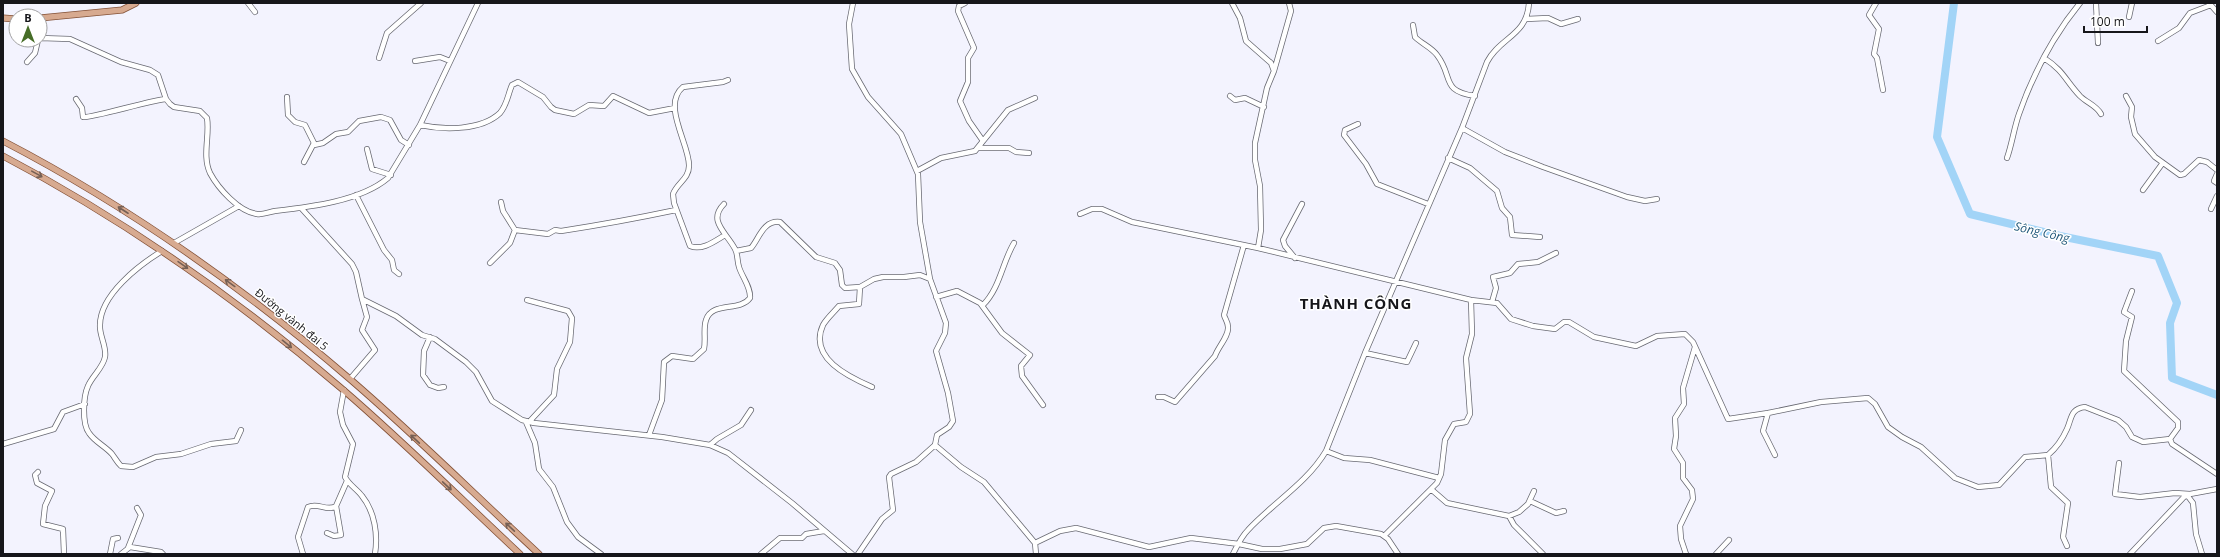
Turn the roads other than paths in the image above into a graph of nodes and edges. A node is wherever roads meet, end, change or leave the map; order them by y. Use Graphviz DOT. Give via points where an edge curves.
graph roads {
  1 [pos="136,3"];
  2 [pos="248,3"];
  3 [pos="421,3"];
  4 [pos="478,3"];
  5 [pos="853,3"];
  6 [pos="965,3"];
  7 [pos="1232,3"];
  8 [pos="1289,3"];
  9 [pos="1529,3"];
  10 [pos="1876,3"];
  11 [pos="2080,3"];
  12 [pos="2096,3"];
  13 [pos="2132,3"];
  14 [pos="2210,4"];
  15 [pos="254,12"];
  16 [pos="2217,12"];
  17 [pos="48,17"];
  18 [pos="2129,17"];
  19 [pos="1526,19"];
  20 [pos="1578,20"];
  21 [pos="1413,24"];
  22 [pos="48,39"];
  23 [pos="2158,41"];
  24 [pos="2098,43"];
  25 [pos="36,48"];
  26 [pos="378,58"];
  27 [pos="2044,58"];
  28 [pos="415,61"];
  29 [pos="450,61"];
  30 [pos="27,62"];
  31 [pos="1274,71"];
  32 [pos="728,80"];
  33 [pos="1883,90"];
  34 [pos="287,96"];
  35 [pos="1230,96"];
  36 [pos="1475,96"];
  37 [pos="2126,96"];
  38 [pos="1035,98"];
  39 [pos="76,99"];
  40 [pos="166,99"];
  41 [pos="1264,107"];
  42 [pos="675,108"];
  43 [pos="2101,114"];
  44 [pos="1358,124"];
  45 [pos="420,125"];
  46 [pos="1462,128"];
  47 [pos="3,141"];
  48 [pos="983,141"];
  49 [pos="314,145"];
  50 [pos="409,145"];
  51 [pos="978,148"];
  52 [pos="368,149"];
  53 [pos="1030,153"];
  54 [pos="3,156"];
  55 [pos="1448,158"];
  56 [pos="2007,158"];
  57 [pos="304,162"];
  58 [pos="2162,164"];
  59 [pos="2217,170"];
  60 [pos="917,171"];
  61 [pos="2217,174"];
  62 [pos="391,175"];
  63 [pos="2217,183"];
  64 [pos="2143,190"];
  65 [pos="356,195"];
  66 [pos="2217,196"];
  67 [pos="1657,199"];
  68 [pos="501,202"];
  69 [pos="724,204"];
  70 [pos="1302,204"];
  71 [pos="1428,204"];
  72 [pos="239,206"];
  73 [pos="302,209"];
  74 [pos="2211,209"];
  75 [pos="676,210"];
  76 [pos="1080,214"];
  77 [pos="515,230"];
  78 [pos="725,235"];
  79 [pos="1540,237"];
  80 [pos="174,243"];
  81 [pos="1014,243"];
  82 [pos="1244,245"];
  83 [pos="1258,248"];
  84 [pos="162,251"];
  85 [pos="736,251"];
  86 [pos="1556,253"];
  87 [pos="1295,258"];
  88 [pos="490,263"];
  89 [pos="399,274"];
  90 [pos="930,279"];
  91 [pos="1394,282"];
  92 [pos="860,288"];
  93 [pos="2132,291"];
  94 [pos="936,297"];
  95 [pos="362,299"];
  96 [pos="527,300"];
  97 [pos="1471,300"];
  98 [pos="1492,302"];
  99 [pos="983,305"];
  100 [pos="430,338"];
  101 [pos="1416,343"];
  102 [pos="1695,347"];
  103 [pos="1365,353"];
  104 [pos="350,379"];
  105 [pos="444,387"];
  106 [pos="872,387"];
  107 [pos="344,390"];
  108 [pos="1158,398"];
  109 [pos="85,404"];
  110 [pos="1043,405"];
  111 [pos="751,410"];
  112 [pos="1768,413"];
  113 [pos="528,422"];
  114 [pos="240,430"];
  115 [pos="649,435"];
  116 [pos="2170,439"];
  117 [pos="3,444"];
  118 [pos="710,445"];
  119 [pos="935,445"];
  120 [pos="1326,451"];
  121 [pos="1775,455"];
  122 [pos="2048,455"];
  123 [pos="2119,462"];
  124 [pos="38,472"];
  125 [pos="2217,474"];
  126 [pos="1440,478"];
  127 [pos="347,481"];
  128 [pos="2217,489"];
  129 [pos="1432,490"];
  130 [pos="1534,491"];
  131 [pos="2188,494"];
  132 [pos="1530,501"];
  133 [pos="336,506"];
  134 [pos="137,508"];
  135 [pos="1564,511"];
  136 [pos="1509,516"];
  137 [pos="824,531"];
  138 [pos="327,533"];
  139 [pos="1384,536"];
  140 [pos="118,538"];
  141 [pos="1729,540"];
  142 [pos="1035,543"];
  143 [pos="1239,544"];
  144 [pos="2067,546"];
  145 [pos="128,548"];
  146 [pos="64,554"];
  147 [pos="110,554"];
  148 [pos="121,554"];
  149 [pos="163,554"];
  150 [pos="302,554"];
  151 [pos="375,554"];
  152 [pos="520,554"];
  153 [pos="538,554"];
  154 [pos="601,554"];
  155 [pos="760,554"];
  156 [pos="852,554"];
  157 [pos="858,554"];
  158 [pos="1036,554"];
  159 [pos="1232,554"];
  160 [pos="1398,554"];
  161 [pos="1543,554"];
  162 [pos="1686,554"];
  163 [pos="1716,554"];
  164 [pos="2130,554"];
  165 [pos="2202,554"];
  1 -- 17 [label="main road" via="122,10"];
  2 -- 15 [label="street"];
  3 -- 26 [label="street" via="387,33"];
  4 -- 29 [label="street"];
  5 -- 60 [label="street" via="848,24 852,69 864,92 901,134"];
  6 -- 48 [label="street" via="959,6 958,11 974,48 968,58 968,82 960,101 969,121"];
  7 -- 31 [label="street" via="1240,18 1246,42 1271,63"];
  8 -- 31 [label="street" via="1291,12"];
  9 -- 19 [label="street"];
  10 -- 33 [label="street" via="1869,15 1880,29 1874,54"];
  11 -- 27 [label="street" via="2061,26"];
  12 -- 24 [label="street"];
  13 -- 18 [label="street"];
  14 -- 16 [label="street"];
  14 -- 23 [label="street" via="2190,13 2179,28"];
  19 -- 20 [label="street" via="1548,18 1562,24"];
  19 -- 36 [label="street" via="1520,29 1490,56"];
  21 -- 36 [label="street" via="1415,38 1430,47 1439,57 1453,89 1461,94"];
  22 -- 40 [label="street" via="70,39 121,62 155,72 160,78"];
  25 -- 30 [label="street"];
  27 -- 43 [label="street" via="2058,67 2079,95 2097,107"];
  27 -- 56 [label="street" via="2020,112"];
  28 -- 29 [label="street" via="440,57"];
  29 -- 45 [label="street"];
  31 -- 41 [label="street" via="1267,88"];
  32 -- 42 [label="street" via="683,86"];
  34 -- 49 [label="street" via="288,115 295,122 305,125"];
  35 -- 41 [label="street" via="1235,100 1245,98"];
  36 -- 46 [label="street"];
  37 -- 58 [label="street" via="2132,107 2131,117 2135,134"];
  38 -- 48 [label="street" via="1008,110"];
  39 -- 40 [label="street" via="82,108 83,117 87,118 107,111 130,108 150,100"];
  40 -- 72 [label="street" via="174,107 204,114 208,123 208,168 218,185"];
  41 -- 83 [label="street" via="1254,148 1260,186 1261,230"];
  42 -- 45 [label="street" via="649,113 613,96 604,106 589,105 576,113 571,113 553,109 543,96 518,82 512,85 508,99 499,113 476,125 442,128"];
  42 -- 75 [label="street" via="678,130 689,165 688,175 673,194"];
  44 -- 71 [label="street" via="1345,130 1344,136 1367,166 1374,181"];
  45 -- 50 [label="street"];
  46 -- 55 [label="street"];
  46 -- 67 [label="street" via="1505,152 1544,167 1627,197 1645,201"];
  80 -- 47 [label="main road, Đường vành đai 5, one-way" via="100,195"];
  48 -- 51 [label="street"];
  49 -- 50 [label="street" via="323,143 336,134 348,132 359,121 381,118 390,120 402,140"];
  49 -- 57 [label="street"];
  50 -- 62 [label="street"];
  51 -- 53 [label="street" via="1009,148 1016,152"];
  51 -- 60 [label="street" via="971,153 941,158"];
  52 -- 62 [label="street" via="372,169"];
  54 -- 84 [label="main road, Đường vành đai 5, one-way" via="91,204"];
  55 -- 71 [label="street"];
  55 -- 79 [label="street" via="1470,168 1498,191 1502,208 1510,217 1512,235"];
  58 -- 59 [label="street" via="2180,175 2199,160 2207,162"];
  58 -- 64 [label="street"];
  60 -- 90 [label="street" via="920,228"];
  61 -- 63 [label="street" via="2214,181"];
  62 -- 65 [label="street" via="378,186"];
  65 -- 73 [label="street"];
  65 -- 89 [label="street" via="384,250 392,260 394,270"];
  66 -- 74 [label="street"];
  68 -- 77 [label="street" via="503,211"];
  69 -- 78 [label="street" via="717,218 719,228"];
  70 -- 87 [label="street" via="1283,240"];
  71 -- 91 [label="street"];
  72 -- 73 [label="street" via="257,214"];
  72 -- 80 [label="street"];
  73 -- 95 [label="street" via="354,268"];
  75 -- 77 [label="street" via="636,219 555,230 548,234"];
  75 -- 78 [label="street" via="690,246 706,246"];
  76 -- 82 [label="street" via="1097,208 1132,222"];
  77 -- 88 [label="street" via="510,242"];
  78 -- 85 [label="street"];
  104 -- 80 [label="main road, Đường vành đai 5, one-way" via="234,285"];
  81 -- 99 [label="street" via="1006,256 997,285"];
  82 -- 83 [label="street"];
  82 -- 108 [label="street" via="1224,315 1228,333 1215,356 1174,402 1164,397"];
  83 -- 87 [label="street"];
  84 -- 107 [label="main road, Đường vành đai 5, one-way" via="225,294"];
  84 -- 109 [label="street" via="140,265 110,296 102,309 100,331 105,359 87,388"];
  85 -- 92 [label="street" via="751,248 763,229 772,223 780,222 816,257 835,263 840,270 843,287"];
  85 -- 115 [label="street" via="750,298 743,304 711,312 706,321 704,349 693,359 672,356 664,362 662,400"];
  86 -- 98 [label="street" via="1538,262 1518,264 1510,273 1493,277 1496,288"];
  87 -- 91 [label="street"];
  90 -- 92 [label="street" via="920,275 883,277 874,279"];
  90 -- 94 [label="street"];
  91 -- 97 [label="street"];
  91 -- 103 [label="street"];
  92 -- 106 [label="street" via="859,304 839,306 824,324 822,350 831,364 839,370"];
  93 -- 116 [label="street" via="2124,312 2132,317 2126,341 2124,369 2178,422 2178,428"];
  94 -- 99 [label="street" via="957,291"];
  94 -- 119 [label="street" via="945,319 946,329 936,348 936,355 953,418 952,425 935,439"];
  95 -- 100 [label="street" via="396,316"];
  95 -- 104 [label="street" via="367,317 362,330 375,350"];
  96 -- 113 [label="street" via="568,311 572,318 570,342 557,369 554,395"];
  97 -- 98 [label="street"];
  97 -- 126 [label="street" via="1472,334 1466,358 1470,414 1466,422 1454,424 1447,435"];
  98 -- 102 [label="street" via="1500,304 1510,318 1532,326 1557,329 1567,321 1594,337 1636,346 1657,336 1680,333 1688,336"];
  99 -- 110 [label="street" via="1002,333 1030,354 1021,366 1021,373"];
  100 -- 105 [label="street" via="424,351 423,375 430,385"];
  100 -- 113 [label="street" via="471,366 492,401"];
  101 -- 103 [label="street" via="1407,362"];
  102 -- 112 [label="street" via="1727,418"];
  102 -- 162 [label="street" via="1683,388 1684,404 1674,421 1674,449 1683,462 1683,478 1692,490 1693,499 1680,526"];
  103 -- 120 [label="street"];
  153 -- 104 [label="main road, Đường vành đai 5, one-way"];
  107 -- 127 [label="street" via="340,412 343,426 353,444 344,474"];
  107 -- 152 [label="main road, Đường vành đai 5, one-way"];
  109 -- 114 [label="street" via="89,433 124,467 133,467 156,457 181,454 211,444 232,443 236,441"];
  109 -- 117 [label="street" via="63,412 57,426 49,431"];
  111 -- 118 [label="street" via="741,425"];
  112 -- 121 [label="street" via="1763,431"];
  112 -- 122 [label="street" via="1821,402 1868,398 1875,404 1888,427 1902,438 1921,447 1955,478 1978,487 1999,484 2025,457"];
  113 -- 115 [label="street"];
  113 -- 154 [label="street" via="540,469 553,487 567,522 578,537"];
  115 -- 118 [label="street"];
  116 -- 122 [label="street" via="2142,442 2132,437 2118,420 2080,407 2071,414 2067,430"];
  116 -- 125 [label="street" via="2172,444"];
  118 -- 137 [label="street" via="728,453"];
  119 -- 142 [label="street" via="960,467 984,482"];
  119 -- 157 [label="street" via="916,462 891,474 889,477 893,510 882,519"];
  120 -- 126 [label="street" via="1344,458 1370,460"];
  120 -- 143 [label="street" via="1317,465 1249,529"];
  122 -- 144 [label="street" via="2051,487 2068,502 2063,536"];
  123 -- 131 [label="street" via="2115,494 2140,497"];
  124 -- 146 [label="street" via="35,475 37,483 52,491 45,506 43,524 63,529"];
  126 -- 129 [label="street"];
  127 -- 133 [label="street"];
  127 -- 151 [label="street" via="367,505 376,529"];
  128 -- 131 [label="street"];
  129 -- 136 [label="street" via="1447,503"];
  129 -- 139 [label="street"];
  130 -- 132 [label="street"];
  131 -- 164 [label="street"];
  131 -- 165 [label="street" via="2193,503 2196,534"];
  132 -- 135 [label="street" via="1556,513"];
  132 -- 136 [label="street" via="1519,512"];
  133 -- 138 [label="street" via="341,535"];
  133 -- 150 [label="street" via="329,509 314,505 308,507 298,537"];
  134 -- 145 [label="street" via="141,515"];
  136 -- 161 [label="street" via="1514,525"];
  137 -- 155 [label="street" via="806,534 802,538 780,538"];
  137 -- 156 [label="street"];
  139 -- 143 [label="street" via="1336,526 1324,528 1302,546 1271,550"];
  139 -- 160 [label="street"];
  140 -- 147 [label="street" via="113,539"];
  141 -- 163 [label="street"];
  142 -- 143 [label="street" via="1060,531 1076,528 1149,548 1191,538"];
  142 -- 158 [label="street"];
  143 -- 159 [label="street"];
  145 -- 148 [label="street"];
  145 -- 149 [label="street"];
}
